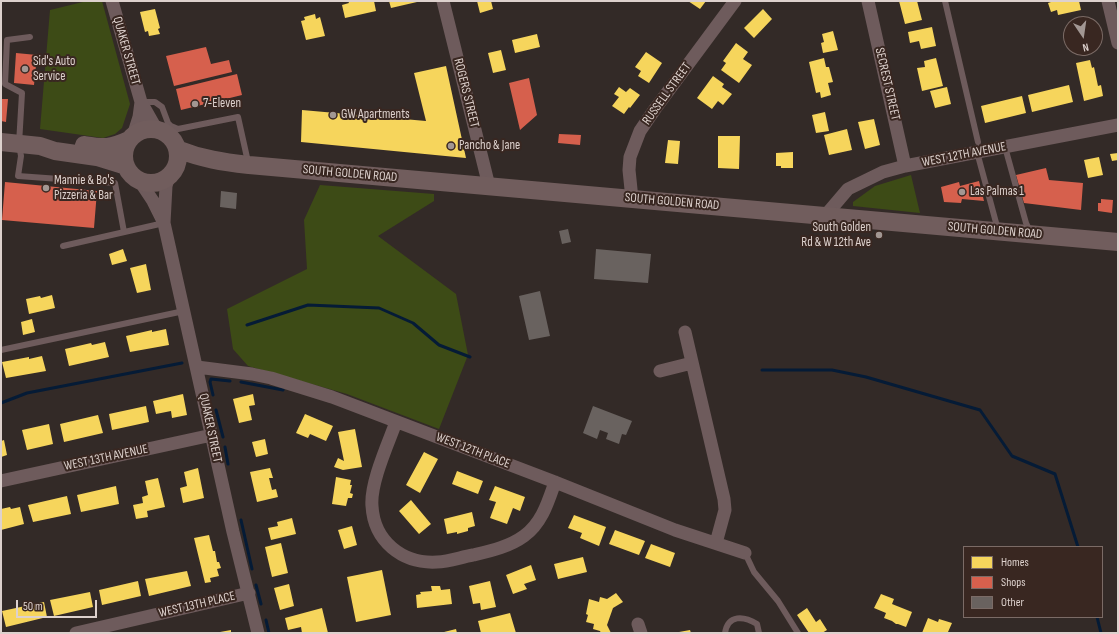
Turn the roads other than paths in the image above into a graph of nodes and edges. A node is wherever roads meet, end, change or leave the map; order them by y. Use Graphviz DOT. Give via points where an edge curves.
graph roads {
  1 [pos="112,1"];
  2 [pos="443,1"];
  3 [pos="735,1"];
  4 [pos="868,1"];
  5 [pos="946,1"];
  6 [pos="1108,1"];
  7 [pos="30,37"];
  8 [pos="1118,43"];
  9 [pos="141,102"];
  10 [pos="1118,125"];
  11 [pos="161,131"];
  12 [pos="131,138"];
  13 [pos="1,142"];
  14 [pos="19,144"];
  15 [pos="40,146"];
  16 [pos="977,147"];
  17 [pos="1005,147"];
  18 [pos="177,149"];
  19 [pos="227,163"];
  20 [pos="249,165"];
  21 [pos="126,166"];
  22 [pos="905,166"];
  23 [pos="171,174"];
  24 [pos="139,180"];
  25 [pos="489,186"];
  26 [pos="632,199"];
  27 [pos="825,216"];
  28 [pos="164,223"];
  29 [pos="998,231"];
  30 [pos="124,232"];
  31 [pos="1031,234"];
  32 [pos="1118,242"];
  33 [pos="63,246"];
  34 [pos="184,311"];
  35 [pos="685,332"];
  36 [pos="1,350"];
  37 [pos="692,364"];
  38 [pos="197,367"];
  39 [pos="660,371"];
  40 [pos="396,422"];
  41 [pos="212,435"];
  42 [pos="1,481"];
  43 [pos="555,482"];
  44 [pos="716,543"];
  45 [pos="745,553"];
  46 [pos="249,593"];
  47 [pos="76,633"];
  48 [pos="258,633"];
  49 [pos="725,633"];
  50 [pos="759,633"];
  51 [pos="798,633"];
  1 -- 9 [label="street, QUAKER STREET"];
  2 -- 25 [label="street, ROGERS STREET"];
  3 -- 26 [label="street, RUSSELL STREET" via="640,131 630,157"];
  4 -- 22 [label="street, SECREST STREET"];
  5 -- 16 [label="lane"];
  6 -- 8 [label="street"];
  7 -- 14 [label="lane" via="7,40 5,84 22,93"];
  9 -- 11 [label="street, QUAKER STREET" via="154,125"];
  9 -- 12 [label="street, QUAKER STREET" via="139,117"];
  9 -- 20 [label="lane" via="155,102 162,107 168,123 178,129 238,117"];
  10 -- 17 [label="street, WEST 12TH AVENUE"];
  11 -- 12 [label="main road" via="146,130"];
  11 -- 18 [label="main road" via="174,141"];
  12 -- 15 [label="main road" via="118,145 104,148 72,143"];
  12 -- 21 [label="main road" via="124,153"];
  13 -- 14 [label="main road"];
  14 -- 15 [label="main road"];
  14 -- 30 [label="lane" via="21,156 18,176 114,183"];
  15 -- 21 [label="main road" via="97,157"];
  16 -- 17 [label="street, WEST 12TH AVENUE"];
  16 -- 22 [label="street, WEST 12TH AVENUE"];
  16 -- 29 [label="lane"];
  17 -- 31 [label="lane"];
  18 -- 19 [label="main road, SOUTH GOLDEN ROAD" via="197,157"];
  18 -- 23 [label="main road" via="178,161"];
  19 -- 20 [label="main road, SOUTH GOLDEN ROAD"];
  19 -- 23 [label="main road, SOUTH GOLDEN ROAD" via="197,166"];
  20 -- 25 [label="main road, SOUTH GOLDEN ROAD"];
  21 -- 24 [label="main road"];
  22 -- 27 [label="street, WEST 12TH AVENUE" via="884,172 848,189"];
  23 -- 24 [label="main road" via="158,182 145,183"];
  23 -- 28 [label="street, QUAKER STREET" via="166,186"];
  24 -- 28 [label="street, QUAKER STREET"];
  25 -- 26 [label="main road, SOUTH GOLDEN ROAD"];
  26 -- 27 [label="main road, SOUTH GOLDEN ROAD"];
  27 -- 29 [label="main road, SOUTH GOLDEN ROAD"];
  28 -- 30 [label="lane"];
  28 -- 34 [label="street, QUAKER STREET"];
  29 -- 31 [label="main road, SOUTH GOLDEN ROAD"];
  30 -- 33 [label="lane"];
  31 -- 32 [label="main road, SOUTH GOLDEN ROAD"];
  34 -- 36 [label="lane"];
  34 -- 38 [label="street, QUAKER STREET"];
  35 -- 37 [label="street"];
  37 -- 39 [label="street"];
  37 -- 44 [label="street" via="726,510"];
  38 -- 40 [label="street, WEST 12TH PLACE" via="271,378 332,397"];
  38 -- 41 [label="street, QUAKER STREET"];
  40 -- 43 [label="street, WEST 12TH PLACE"];
  40 -- 43 [label="street" via="373,488 372,506 381,536 390,546 414,560 439,562 498,549 523,537 542,515"];
  41 -- 42 [label="street, WEST 13TH AVENUE"];
  41 -- 46 [label="street, QUAKER STREET"];
  43 -- 44 [label="street, WEST 12TH PLACE" via="675,530"];
  44 -- 45 [label="street, WEST 12TH PLACE"];
  45 -- 51 [label="lane" via="754,572 778,601"];
  46 -- 47 [label="street, WEST 13TH PLACE"];
  46 -- 48 [label="street, QUAKER STREET"];
  49 -- 50 [label="lane" via="733,619 741,618 750,619 757,624"];
}
